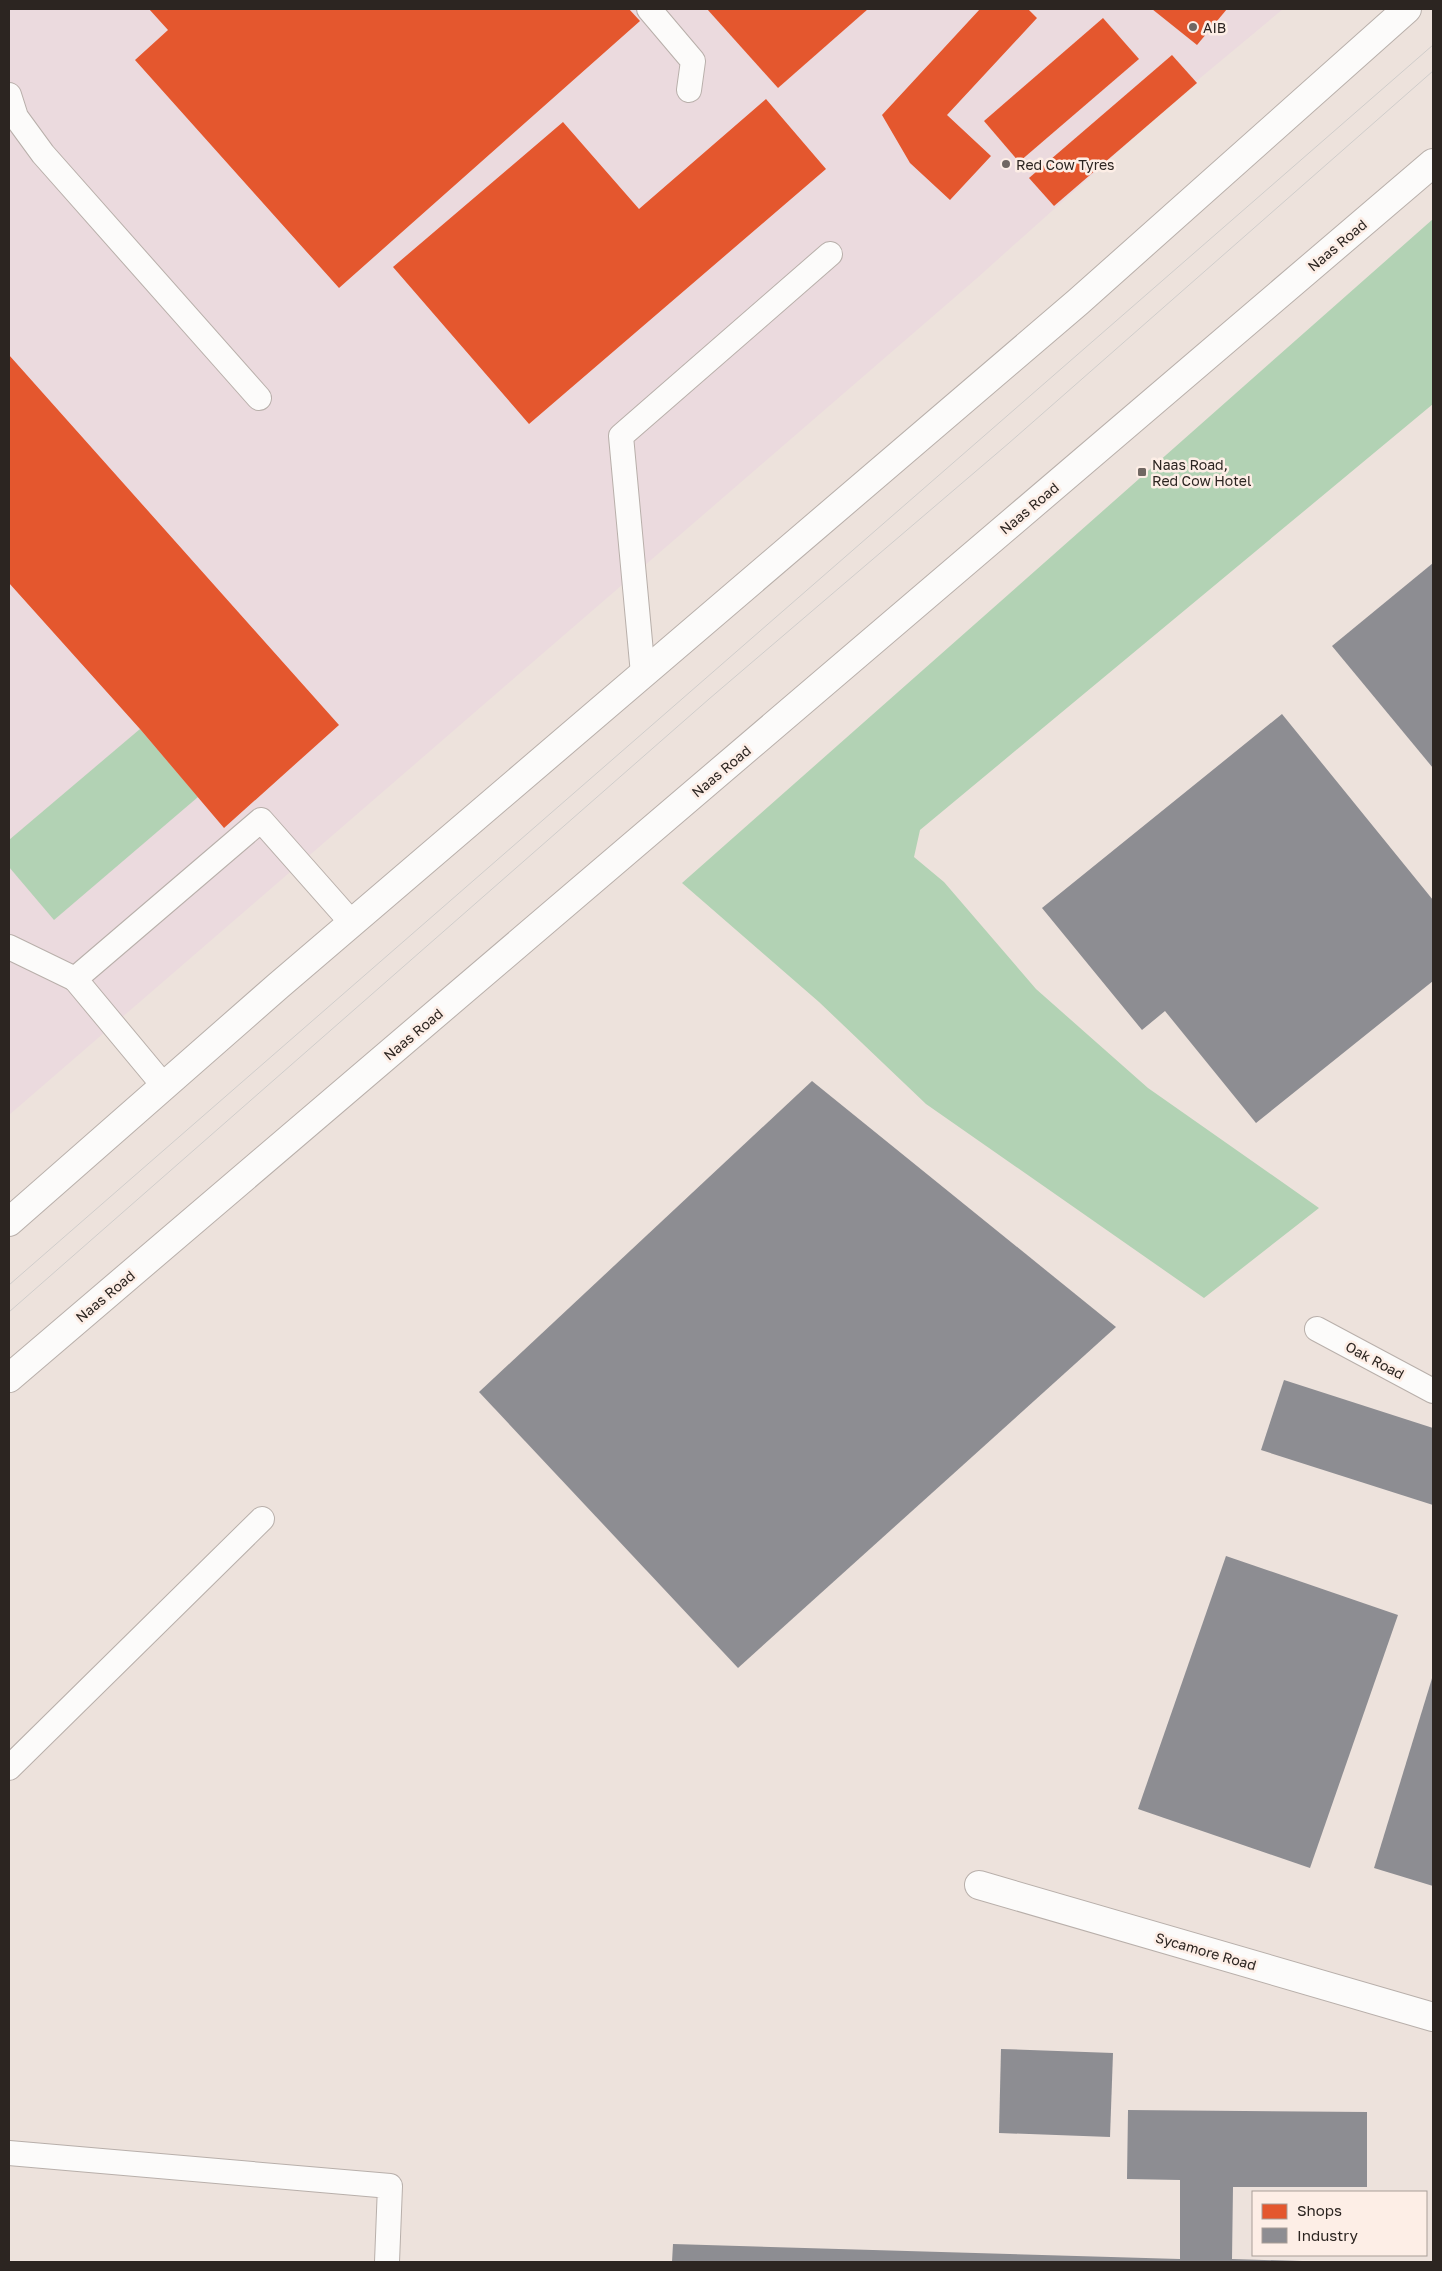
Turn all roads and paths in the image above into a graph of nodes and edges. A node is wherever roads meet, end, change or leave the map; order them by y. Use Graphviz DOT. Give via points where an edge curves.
graph roads {
  1 [pos="649,9"];
  2 [pos="1407,9"];
  3 [pos="689,90"];
  4 [pos="9,95"];
  5 [pos="1433,164"];
  6 [pos="830,254"];
  7 [pos="259,398"];
  8 [pos="644,674"];
  9 [pos="352,923"];
  10 [pos="9,947"];
  11 [pos="75,978"];
  12 [pos="164,1086"];
  13 [pos="9,1222"];
  14 [pos="1317,1329"];
  15 [pos="9,1378"];
  16 [pos="1433,1391"];
  17 [pos="262,1519"];
  18 [pos="9,1768"];
  19 [pos="979,1885"];
  20 [pos="1433,2016"];
  21 [pos="9,2153"];
  22 [pos="387,2262"];
  1 -- 3 [label="lane" via="693,62"];
  2 -- 8 [label="main road" via="1078,302"];
  4 -- 7 [label="lane" via="16,117 43,154"];
  5 -- 15 [label="main road, Naas Road"];
  6 -- 8 [label="lane" via="621,436"];
  8 -- 9 [label="main road"];
  9 -- 11 [label="lane" via="261,820"];
  9 -- 12 [label="main road"];
  10 -- 11 [label="lane"];
  11 -- 12 [label="lane"];
  12 -- 13 [label="main road"];
  14 -- 16 [label="lane, Oak Road"];
  17 -- 18 [label="lane"];
  19 -- 20 [label="main road, Sycamore Road"];
  21 -- 22 [label="lane" via="390,2186"];
}
